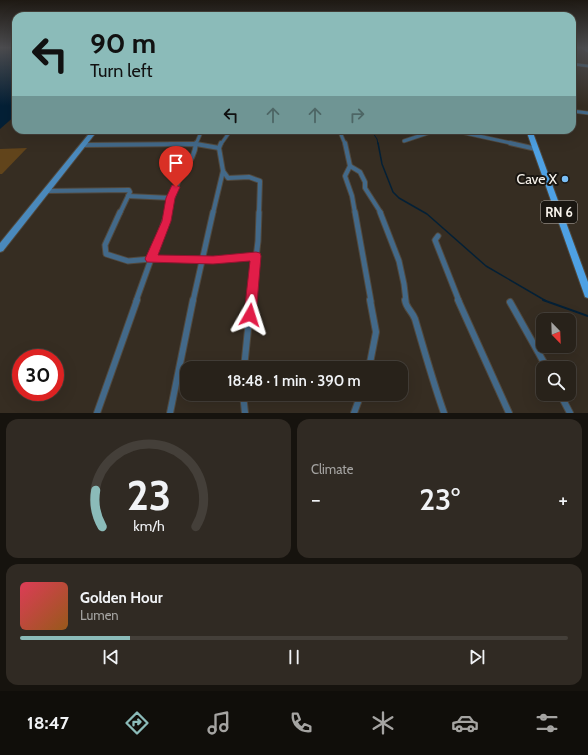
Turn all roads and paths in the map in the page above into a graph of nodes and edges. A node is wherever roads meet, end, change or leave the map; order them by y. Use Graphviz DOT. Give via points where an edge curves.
graph roads {
  1 [pos="576,112"];
  2 [pos="588,113"];
  3 [pos="92,134"];
  4 [pos="200,134"];
  5 [pos="228,134"];
  6 [pos="341,134"];
  7 [pos="425,134"];
  8 [pos="469,134"];
  9 [pos="530,134"];
  10 [pos="404,141"];
  11 [pos="196,144"];
  12 [pos="83,145"];
  13 [pos="219,148"];
  14 [pos="536,149"];
  15 [pos="350,166"];
  16 [pos="222,171"];
  17 [pos="46,191"];
  18 [pos="128,196"];
  19 [pos="170,198"];
  20 [pos="438,236"];
  21 [pos="0,249"];
  22 [pos="256,256"];
  23 [pos="151,259"];
  24 [pos="202,259"];
  25 [pos="587,290"];
  26 [pos="510,302"];
  27 [pos="245,361"];
  28 [pos="371,361"];
  29 [pos="543,361"];
  30 [pos="244,401"];
  31 [pos="358,401"];
  32 [pos="564,401"];
  33 [pos="97,413"];
  34 [pos="170,413"];
  35 [pos="245,413"];
  36 [pos="354,413"];
  37 [pos="444,413"];
  38 [pos="509,413"];
  39 [pos="570,413"];
  1 -- 2 [label="street"];
  3 -- 12 [label="street"];
  4 -- 11 [label="street"];
  5 -- 13 [label="street"];
  6 -- 15 [label="street"];
  7 -- 10 [label="street"];
  8 -- 14 [label="street"];
  9 -- 14 [label="main road, RN 6"];
  11 -- 12 [label="street"];
  11 -- 13 [label="street"];
  11 -- 19 [label="street" via="194,156 180,176"];
  12 -- 17 [label="street"];
  13 -- 16 [label="street"];
  14 -- 25 [label="main road, RN 6"];
  15 -- 28 [label="street" via="345,176 354,203 376,332"];
  15 -- 37 [label="street" via="360,172 365,188 383,217 399,261 406,306 414,316"];
  16 -- 22 [label="street" via="228,178 249,177 260,181"];
  16 -- 24 [label="street"];
  17 -- 18 [label="street" via="129,190"];
  17 -- 21 [label="street"];
  18 -- 19 [label="street"];
  18 -- 23 [label="street" via="105,245 106,254 128,261"];
  19 -- 23 [label="street" via="166,221"];
  20 -- 38 [label="street" via="435,240 458,299"];
  22 -- 24 [label="street"];
  22 -- 27 [label="street"];
  23 -- 24 [label="street"];
  23 -- 33 [label="street"];
  24 -- 34 [label="street"];
  26 -- 29 [label="street"];
  30 -- 35 [label="street"];
  31 -- 36 [label="street"];
  32 -- 39 [label="street"];
}
